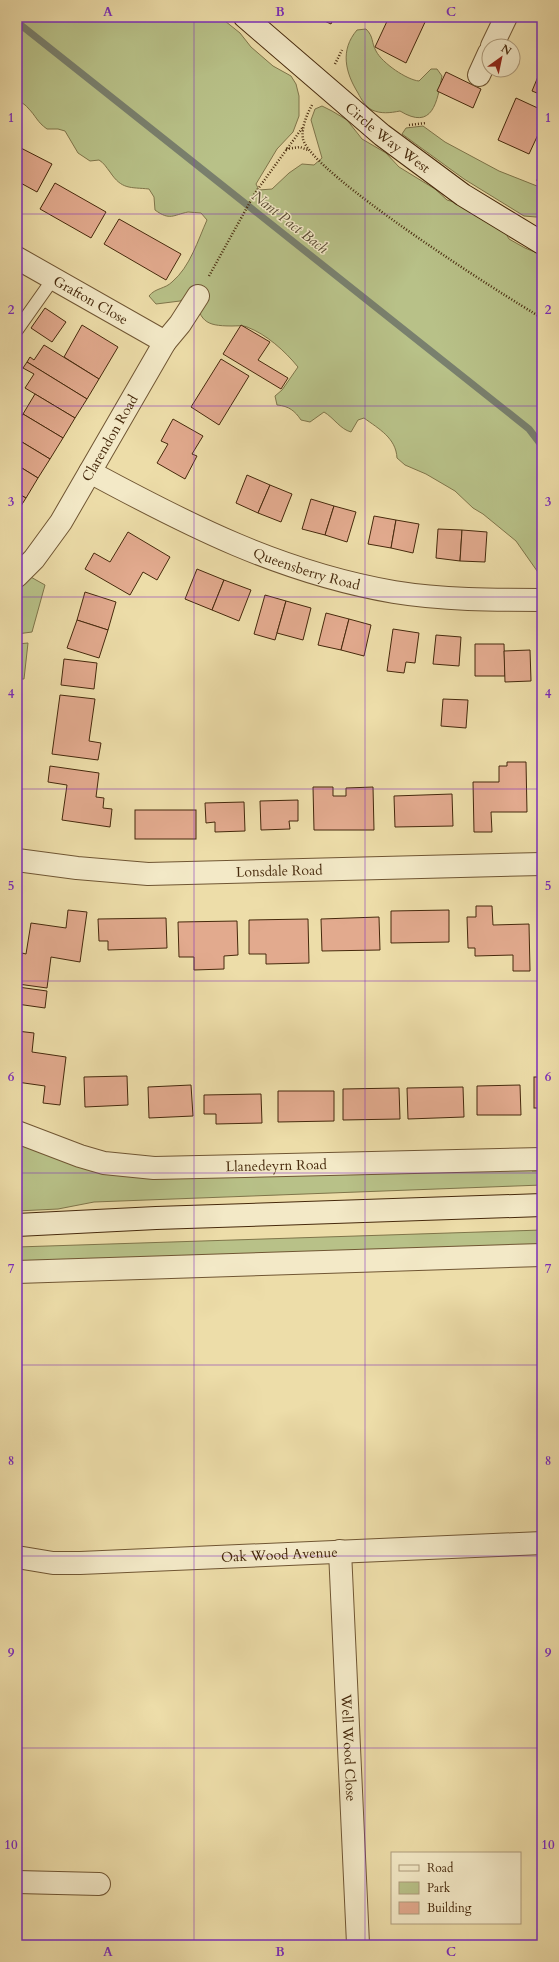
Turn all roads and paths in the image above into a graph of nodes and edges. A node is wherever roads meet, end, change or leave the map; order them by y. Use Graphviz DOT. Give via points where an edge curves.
graph roads {
  1 [pos="245,17"];
  2 [pos="506,17"];
  3 [pos="496,38"];
  4 [pos="342,50"];
  5 [pos="333,69"];
  6 [pos="481,71"];
  7 [pos="479,75"];
  8 [pos="316,99"];
  9 [pos="304,126"];
  10 [pos="285,150"];
  11 [pos="309,150"];
  12 [pos="542,176"];
  13 [pos="537,181"];
  14 [pos="542,244"];
  15 [pos="17,258"];
  16 [pos="53,279"];
  17 [pos="198,296"];
  18 [pos="542,318"];
  19 [pos="17,330"];
  20 [pos="165,342"];
  21 [pos="90,472"];
  22 [pos="17,576"];
  23 [pos="542,600"];
  24 [pos="17,860"];
  25 [pos="542,864"];
  26 [pos="17,1132"];
  27 [pos="542,1159"];
  28 [pos="542,1205"];
  29 [pos="17,1225"];
  30 [pos="542,1255"];
  31 [pos="17,1272"];
  32 [pos="542,1543"];
  33 [pos="340,1551"];
  34 [pos="17,1557"];
  35 [pos="17,1882"];
  36 [pos="99,1884"];
  37 [pos="358,1944"];
  1 -- 14 [label="street, Circle Way West" via="387,139 463,195"];
  2 -- 3 [label="street"];
  4 -- 5 [label="path"];
  6 -- 7 [label="street"];
  8 -- 9 [label="path" via="308,112"];
  9 -- 10 [label="path"];
  9 -- 11 [label="path" via="303,139"];
  10 -- 11 [label="path" via="300,147"];
  10 -- 17 [label="path" via="254,193"];
  11 -- 18 [label="path" via="327,168 396,222 447,258"];
  12 -- 13 [label="path"];
  15 -- 16 [label="street, Grafton Close"];
  16 -- 19 [label="lane"];
  16 -- 20 [label="street, Grafton Close"];
  17 -- 20 [label="street, Clarendon Road"];
  20 -- 21 [label="street, Clarendon Road"];
  21 -- 22 [label="street, Clarendon Road" via="46,543"];
  21 -- 23 [label="street, Queensberry Road" via="220,539 286,564 346,582 420,595"];
  24 -- 25 [label="street, Lonsdale Road" via="148,874"];
  26 -- 27 [label="street, Llanedeyrn Road" via="104,1163 154,1168"];
  28 -- 29 [label="street"];
  30 -- 31 [label="street"];
  32 -- 33 [label="street, Oak Wood Avenue"];
  33 -- 34 [label="street, Oak Wood Avenue" via="80,1563 53,1563"];
  33 -- 37 [label="street, Well Wood Close"];
  35 -- 36 [label="street"];
}
